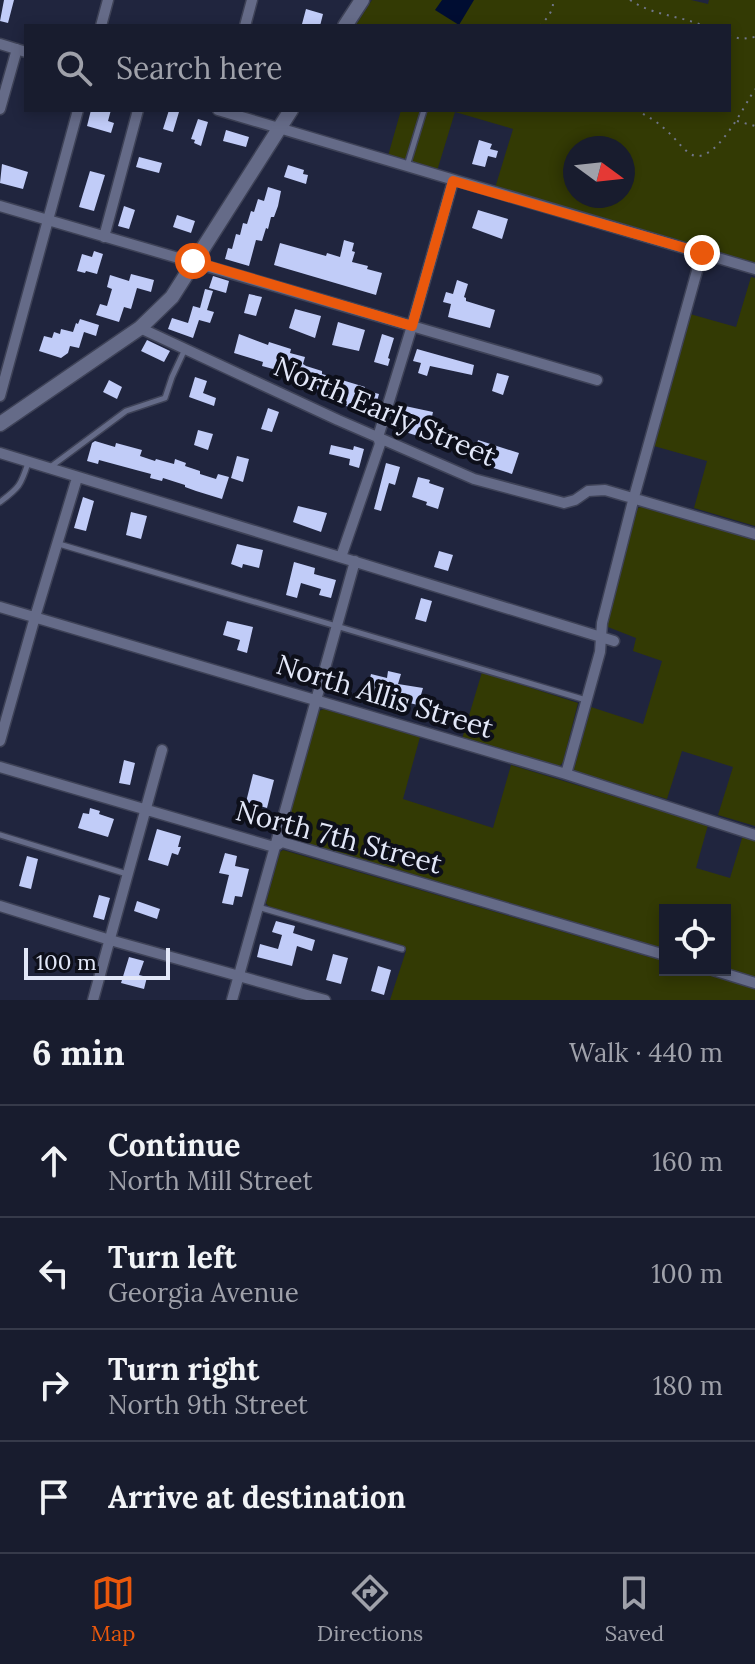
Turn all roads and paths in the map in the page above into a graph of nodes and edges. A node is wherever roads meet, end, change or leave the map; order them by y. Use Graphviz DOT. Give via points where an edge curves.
graph roads {
  1 [pos="108,0"];
  2 [pos="252,0"];
  3 [pos="362,0"];
  4 [pos="553,0"];
  5 [pos="630,0"];
  6 [pos="102,24"];
  7 [pos="246,24"];
  8 [pos="346,24"];
  9 [pos="542,24"];
  10 [pos="698,24"];
  11 [pos="731,36"];
  12 [pos="755,37"];
  13 [pos="0,44"];
  14 [pos="21,50"];
  15 [pos="755,89"];
  16 [pos="0,109"];
  17 [pos="77,112"];
  18 [pos="137,112"];
  19 [pos="227,112"];
  20 [pos="290,112"];
  21 [pos="423,112"];
  22 [pos="639,112"];
  23 [pos="736,121"];
  24 [pos="755,126"];
  25 [pos="279,129"];
  26 [pos="407,167"];
  27 [pos="453,181"];
  28 [pos="0,206"];
  29 [pos="48,221"];
  30 [pos="104,237"];
  31 [pos="702,253"];
  32 [pos="193,261"];
  33 [pos="755,269"];
  34 [pos="412,326"];
  35 [pos="140,328"];
  36 [pos="185,349"];
  37 [pos="5,355"];
  38 [pos="597,380"];
  39 [pos="0,396"];
  40 [pos="0,424"];
  41 [pos="378,437"];
  42 [pos="0,453"];
  43 [pos="29,462"];
  44 [pos="49,469"];
  45 [pos="77,478"];
  46 [pos="634,497"];
  47 [pos="0,502"];
  48 [pos="755,534"];
  49 [pos="57,544"];
  50 [pos="341,557"];
  51 [pos="355,561"];
  52 [pos="0,607"];
  53 [pos="35,617"];
  54 [pos="337,625"];
  55 [pos="602,637"];
  56 [pos="614,641"];
  57 [pos="587,700"];
  58 [pos="316,701"];
  59 [pos="0,741"];
  60 [pos="162,750"];
  61 [pos="0,767"];
  62 [pos="566,774"];
  63 [pos="146,810"];
  64 [pos="0,835"];
  65 [pos="755,835"];
  66 [pos="274,847"];
  67 [pos="128,874"];
  68 [pos="0,906"];
  69 [pos="258,907"];
  70 [pos="110,940"];
  71 [pos="402,949"];
  72 [pos="659,953"];
  73 [pos="239,975"];
  74 [pos="731,976"];
  75 [pos="755,983"];
  76 [pos="93,1000"];
  77 [pos="232,1000"];
  78 [pos="325,1000"];
  1 -- 6 [label="street"];
  2 -- 7 [label="street"];
  3 -- 8 [label="main road"];
  4 -- 9 [label="path"];
  5 -- 10 [label="path"];
  11 -- 12 [label="path"];
  13 -- 14 [label="street"];
  14 -- 16 [label="street"];
  15 -- 23 [label="path"];
  17 -- 29 [label="street"];
  18 -- 30 [label="street"];
  19 -- 25 [label="street"];
  20 -- 25 [label="main road"];
  21 -- 26 [label="lane"];
  22 -- 23 [label="path" via="697,157 712,151"];
  23 -- 24 [label="path"];
  25 -- 26 [label="street"];
  25 -- 32 [label="main road"];
  26 -- 27 [label="street"];
  27 -- 31 [label="street"];
  27 -- 34 [label="street"];
  28 -- 29 [label="street"];
  29 -- 30 [label="street"];
  29 -- 37 [label="street"];
  30 -- 32 [label="street"];
  31 -- 33 [label="street"];
  31 -- 46 [label="street"];
  32 -- 34 [label="street"];
  32 -- 35 [label="main road" via="172,297"];
  34 -- 38 [label="street"];
  34 -- 41 [label="street"];
  35 -- 36 [label="street, North Early Street"];
  35 -- 40 [label="main road"];
  36 -- 41 [label="street, North Early Street"];
  36 -- 44 [label="lane" via="165,398 126,411"];
  37 -- 39 [label="street"];
  41 -- 46 [label="street, North Early Street" via="474,479 564,503 588,491"];
  41 -- 50 [label="street"];
  42 -- 43 [label="street"];
  43 -- 44 [label="street"];
  43 -- 47 [label="lane" via="16,490"];
  44 -- 45 [label="street"];
  45 -- 49 [label="street"];
  45 -- 50 [label="street"];
  46 -- 48 [label="street, North Early Street"];
  46 -- 55 [label="street"];
  49 -- 53 [label="street"];
  49 -- 54 [label="lane"];
  50 -- 51 [label="street"];
  51 -- 54 [label="street"];
  51 -- 55 [label="street"];
  52 -- 53 [label="street, North Allis Street"];
  53 -- 58 [label="street, North Allis Street"];
  53 -- 59 [label="street"];
  54 -- 57 [label="lane"];
  54 -- 58 [label="street"];
  55 -- 56 [label="street"];
  55 -- 57 [label="street"];
  57 -- 62 [label="street"];
  58 -- 62 [label="street, North Allis Street"];
  58 -- 66 [label="street"];
  60 -- 63 [label="street"];
  61 -- 63 [label="street, North 7th Street"];
  62 -- 65 [label="street, North Allis Street"];
  63 -- 66 [label="street, North 7th Street"];
  63 -- 67 [label="street"];
  64 -- 67 [label="lane"];
  66 -- 69 [label="street"];
  66 -- 72 [label="street, North 7th Street" via="282,842"];
  67 -- 70 [label="street"];
  68 -- 70 [label="street"];
  69 -- 71 [label="lane"];
  69 -- 73 [label="street"];
  70 -- 73 [label="street"];
  70 -- 76 [label="street"];
  73 -- 77 [label="street"];
  73 -- 78 [label="street"];
  74 -- 75 [label="street"];
}
